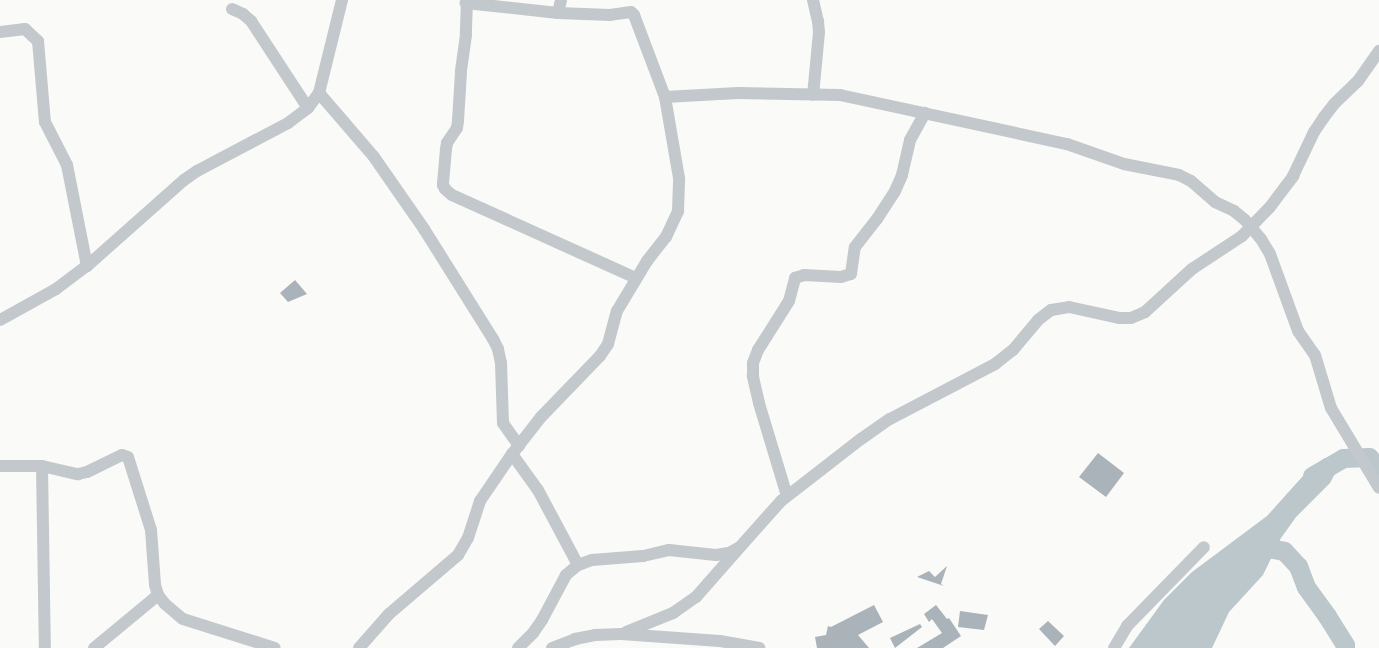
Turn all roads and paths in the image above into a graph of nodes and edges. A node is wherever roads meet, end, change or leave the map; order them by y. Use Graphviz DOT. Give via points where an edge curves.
graph roads {
  1 [pos="342,0"];
  2 [pos="561,0"];
  3 [pos="813,0"];
  4 [pos="466,2"];
  5 [pos="232,9"];
  6 [pos="558,14"];
  7 [pos="0,32"];
  8 [pos="1379,51"];
  9 [pos="319,93"];
  10 [pos="813,95"];
  11 [pos="665,97"];
  12 [pos="308,108"];
  13 [pos="925,113"];
  14 [pos="1252,227"];
  15 [pos="87,266"];
  16 [pos="636,278"];
  17 [pos="0,320"];
  18 [pos="516,450"];
  19 [pos="0,466"];
  20 [pos="42,466"];
  21 [pos="1379,488"];
  22 [pos="787,496"];
  23 [pos="740,547"];
  24 [pos="1204,547"];
  25 [pos="578,565"];
  26 [pos="158,595"];
  27 [pos="621,634"];
  28 [pos="752,647"];
  29 [pos="45,648"];
  30 [pos="94,648"];
  31 [pos="275,648"];
  32 [pos="359,648"];
  33 [pos="518,648"];
  34 [pos="552,648"];
  35 [pos="1114,648"];
  1 -- 9 [label="street"];
  2 -- 6 [label="street"];
  3 -- 10 [label="street" via="818,21"];
  4 -- 6 [label="street"];
  4 -- 16 [label="street" via="466,35 457,128 447,143 443,185 445,189 452,195"];
  5 -- 12 [label="street" via="250,21"];
  6 -- 11 [label="street" via="631,12"];
  7 -- 15 [label="street" via="25,29 38,41 45,122 67,165"];
  8 -- 14 [label="street" via="1358,81 1324,117 1293,176"];
  9 -- 12 [label="street"];
  9 -- 18 [label="street" via="374,157 424,229 493,339 501,363 503,423"];
  10 -- 11 [label="street" via="732,93"];
  10 -- 13 [label="street" via="840,95"];
  11 -- 16 [label="street" via="679,178 678,211 666,237"];
  12 -- 15 [label="street" via="288,123 184,180"];
  13 -- 14 [label="street" via="1067,144 1124,164 1179,175 1192,181 1215,202 1234,211"];
  13 -- 22 [label="street" via="910,140 902,175 895,191 855,247 851,274 841,277 804,275 795,278 789,301 758,350 753,363 759,403"];
  14 -- 21 [label="street" via="1270,254 1298,331 1315,355 1331,408"];
  14 -- 22 [label="street" via="1230,245 1192,269 1145,312 1131,318 1119,318 1069,307 1051,310 1038,320 1013,350 995,364 890,418"];
  15 -- 17 [label="street" via="56,289"];
  16 -- 18 [label="street" via="617,311 608,344 600,356 541,417"];
  18 -- 25 [label="street"];
  18 -- 32 [label="street" via="480,501 468,538 458,555 388,614"];
  19 -- 20 [label="street"];
  20 -- 26 [label="street" via="78,474 122,455 128,457 151,530"];
  20 -- 29 [label="street"];
  22 -- 23 [label="street"];
  23 -- 25 [label="street" via="729,553 716,555 669,550 643,556 592,560"];
  23 -- 27 [label="street" via="696,597 673,613"];
  24 -- 35 [label="street" via="1131,621"];
  25 -- 33 [label="street" via="566,575 537,626"];
  26 -- 30 [label="street"];
  26 -- 31 [label="street" via="183,620"];
  27 -- 28 [label="street" via="720,641"];
  27 -- 34 [label="street" via="575,639"];
}
